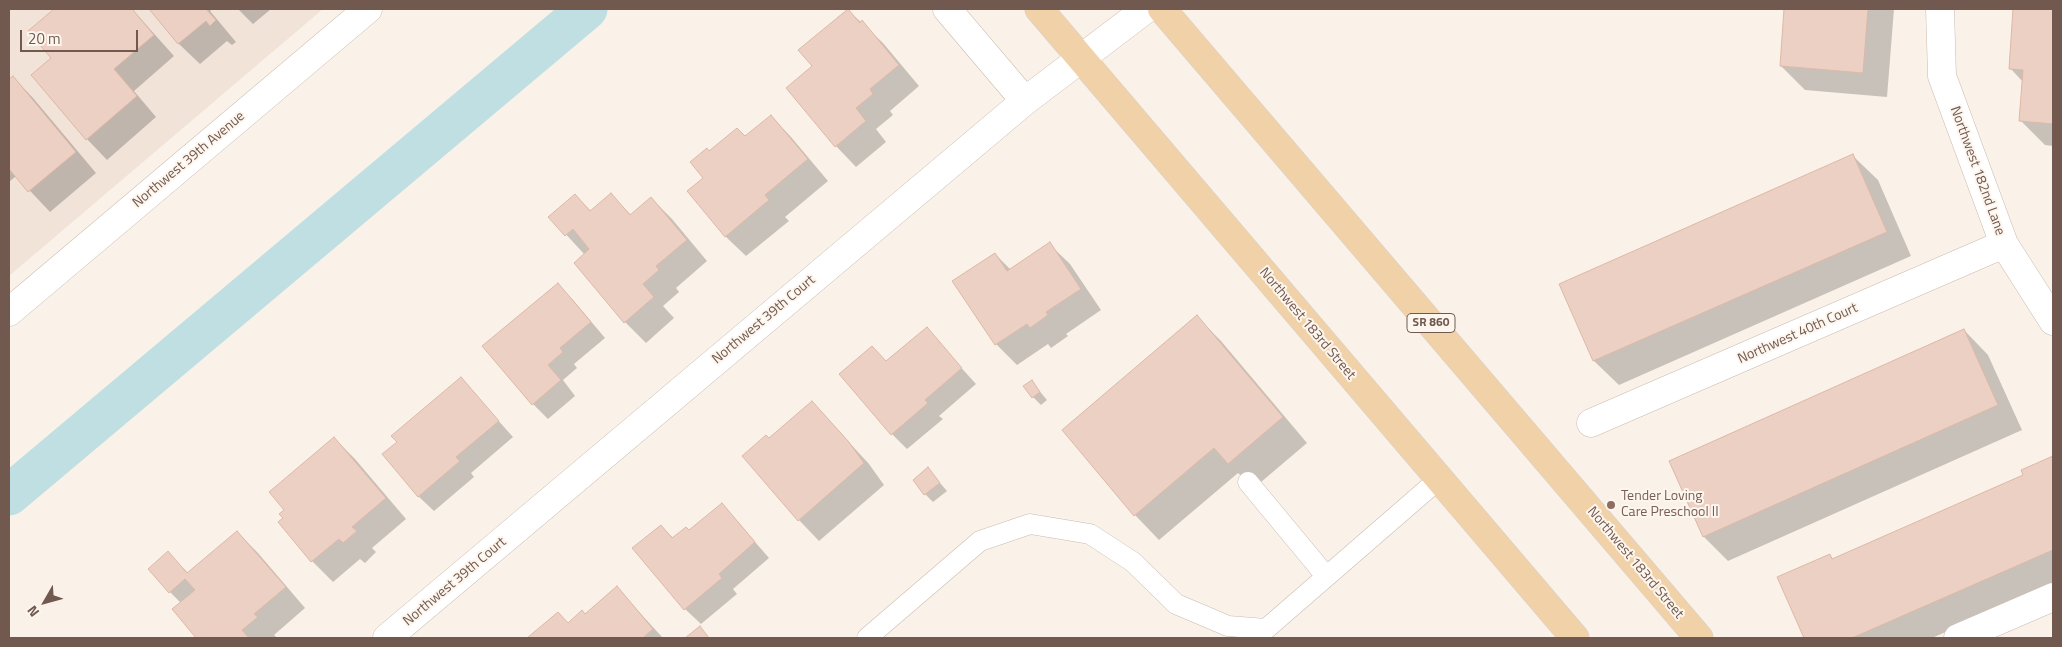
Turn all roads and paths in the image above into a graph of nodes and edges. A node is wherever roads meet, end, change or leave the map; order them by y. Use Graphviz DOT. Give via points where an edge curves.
graph roads {
  1 [pos="368,9"];
  2 [pos="947,9"];
  3 [pos="1039,9"];
  4 [pos="1146,9"];
  5 [pos="1162,9"];
  6 [pos="1940,9"];
  7 [pos="1081,58"];
  8 [pos="1025,100"];
  9 [pos="2004,244"];
  10 [pos="9,312"];
  11 [pos="2053,321"];
  12 [pos="1592,424"];
  13 [pos="1440,479"];
  14 [pos="1248,482"];
  15 [pos="1326,576"];
  16 [pos="2053,597"];
  17 [pos="387,638"];
  18 [pos="868,638"];
  19 [pos="1576,638"];
  20 [pos="1699,638"];
  21 [pos="1958,638"];
  1 -- 10 [label="street, Northwest 39th Avenue"];
  2 -- 8 [label="street"];
  3 -- 7 [label="main road, Northwest 183rd Street"];
  4 -- 7 [label="street, Northwest 39th Court"];
  5 -- 20 [label="main road, Northwest 183rd Street / SR 860"];
  6 -- 9 [label="street, Northwest 182nd Lane" via="1942,76"];
  7 -- 8 [label="street, Northwest 39th Court"];
  7 -- 13 [label="main road, Northwest 183rd Street"];
  8 -- 17 [label="street, Northwest 39th Court"];
  9 -- 11 [label="street, Northwest 182nd Lane"];
  9 -- 12 [label="street, Northwest 40th Court"];
  13 -- 15 [label="lane"];
  13 -- 19 [label="main road, Northwest 183rd Street"];
  14 -- 15 [label="lane"];
  15 -- 18 [label="lane" via="1266,629 1228,626 1176,604 1133,562 1090,534 1030,524 980,541"];
  16 -- 21 [label="street"];
}
